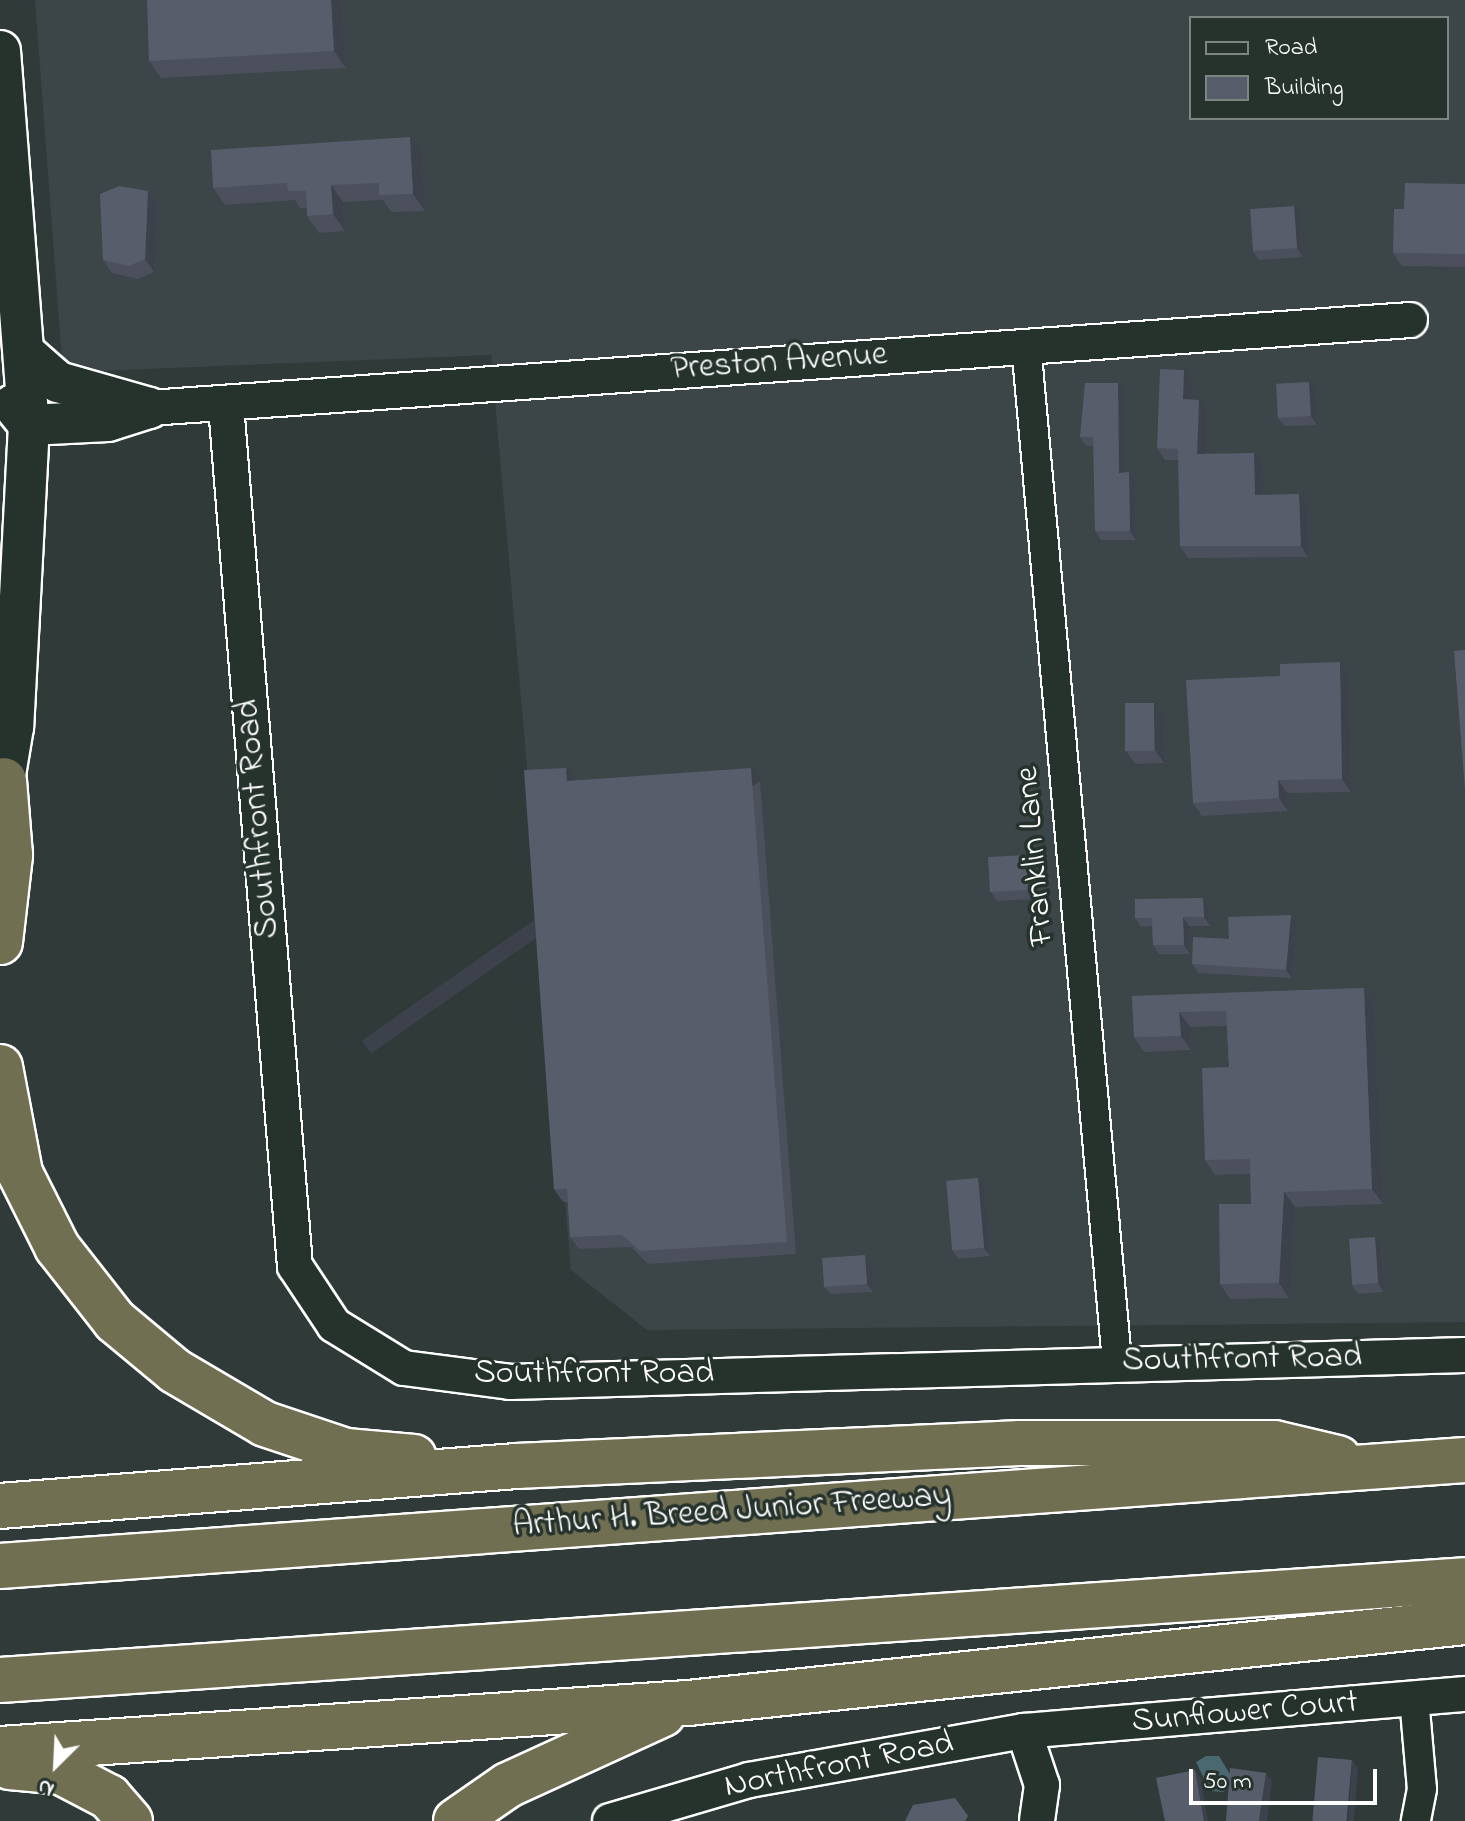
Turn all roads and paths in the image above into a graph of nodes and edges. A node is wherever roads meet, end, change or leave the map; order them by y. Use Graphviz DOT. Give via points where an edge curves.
graph roads {
  1 [pos="0,51"];
  2 [pos="1410,320"];
  3 [pos="1026,344"];
  4 [pos="25,353"];
  5 [pos="0,389"];
  6 [pos="226,405"];
  7 [pos="149,408"];
  8 [pos="15,433"];
  9 [pos="2,792"];
  10 [pos="0,942"];
  11 [pos="0,1067"];
  12 [pos="1465,1355"];
  13 [pos="1117,1362"];
  14 [pos="1465,1460"];
  15 [pos="516,1466"];
  16 [pos="1377,1468"];
  17 [pos="0,1506"];
  18 [pos="0,1566"];
  19 [pos="1465,1580"];
  20 [pos="1465,1622"];
  21 [pos="0,1680"];
  22 [pos="1465,1694"];
  23 [pos="1414,1698"];
  24 [pos="688,1703"];
  25 [pos="1024,1731"];
  26 [pos="0,1749"];
  27 [pos="0,1766"];
  28 [pos="130,1821"];
  29 [pos="456,1821"];
  30 [pos="610,1821"];
  31 [pos="1037,1821"];
  32 [pos="1416,1821"];
  1 -- 4 [label="main road"];
  2 -- 3 [label="street, Preston Avenue"];
  3 -- 6 [label="street, Preston Avenue"];
  3 -- 13 [label="street, Franklin Lane"];
  4 -- 7 [label="main road" via="58,382"];
  4 -- 8 [label="main road"];
  5 -- 8 [label="main road"];
  6 -- 7 [label="street, Preston Avenue"];
  6 -- 13 [label="street, Southfront Road" via="295,1266 334,1325 404,1368 510,1382"];
  7 -- 8 [label="main road" via="108,421"];
  8 -- 9 [label="main road" via="24,484"];
  9 -- 10 [label="highway" via="10,855"];
  11 -- 15 [label="highway" via="20,1173 57,1247 115,1321 175,1371 265,1424 346,1451"];
  12 -- 13 [label="street, Southfront Road"];
  14 -- 16 [label="highway, Arthur H. Breed Junior Freeway"];
  15 -- 16 [label="highway" via="1020,1443 1274,1443"];
  15 -- 17 [label="highway"];
  16 -- 18 [label="highway, Arthur H. Breed Junior Freeway"];
  19 -- 21 [label="highway"];
  20 -- 24 [label="highway"];
  22 -- 23 [label="street, Sunflower Court"];
  23 -- 25 [label="street, Sunflower Court"];
  23 -- 32 [label="street" via="1422,1789"];
  24 -- 26 [label="highway"];
  24 -- 29 [label="highway" via="508,1785"];
  25 -- 30 [label="street, Northfront Road" via="749,1780"];
  25 -- 31 [label="street" via="1042,1785"];
  27 -- 28 [label="highway" via="61,1772 109,1797"];
}
